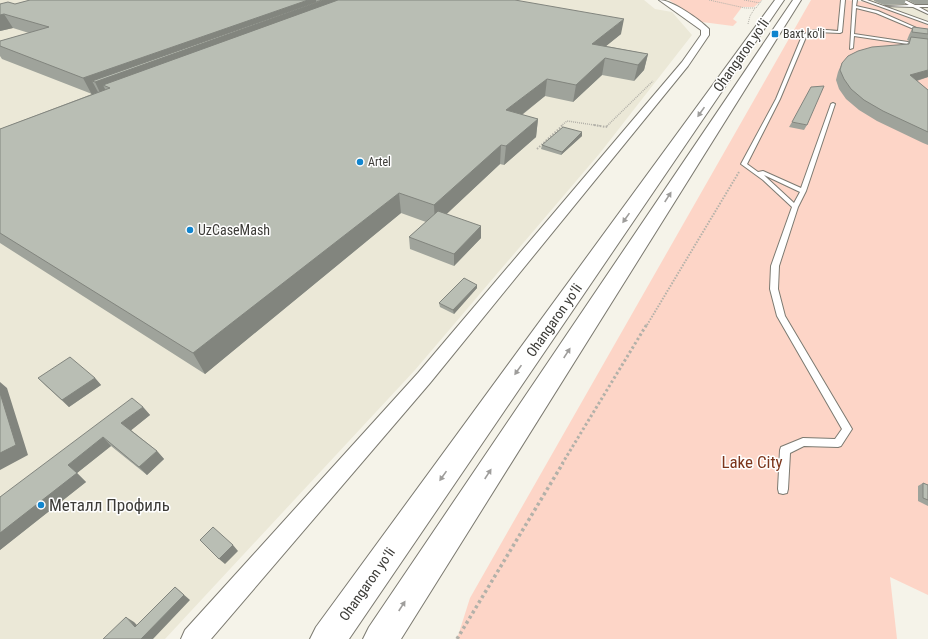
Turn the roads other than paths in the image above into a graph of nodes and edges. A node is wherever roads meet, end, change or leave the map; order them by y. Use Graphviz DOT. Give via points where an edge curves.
graph roads {
  1 [pos="662,0"];
  2 [pos="798,0"];
  3 [pos="843,0"];
  4 [pos="855,0"];
  5 [pos="864,0"];
  6 [pos="902,0"];
  7 [pos="770,1"];
  8 [pos="880,6"];
  9 [pos="912,6"];
  10 [pos="928,6"];
  11 [pos="854,7"];
  12 [pos="928,13"];
  13 [pos="928,24"];
  14 [pos="928,34"];
  15 [pos="852,35"];
  16 [pos="928,46"];
  17 [pos="851,48"];
  18 [pos="833,104"];
  19 [pos="744,164"];
  20 [pos="803,191"];
  21 [pos="795,207"];
  22 [pos="783,489"];
  23 [pos="194,639"];
  24 [pos="328,639"];
  25 [pos="381,639"];
  1 -- 23 [label="street" via="696,21 706,32 685,64 424,378"];
  25 -- 2 [label="highway, Ohangaron yoʻli, one-way"];
  3 -- 19 [label="lane" via="840,32 813,32 804,36 778,99"];
  4 -- 11 [label="lane"];
  5 -- 8 [label="lane"];
  6 -- 9 [label="lane"];
  7 -- 24 [label="highway, Ohangaron yoʻli, one-way"];
  8 -- 9 [label="lane"];
  8 -- 13 [label="lane"];
  9 -- 10 [label="lane"];
  9 -- 12 [label="lane"];
  11 -- 14 [label="lane" via="877,12"];
  11 -- 15 [label="lane"];
  15 -- 16 [label="lane"];
  15 -- 17 [label="lane"];
  18 -- 20 [label="lane"];
  19 -- 20 [label="lane"];
  19 -- 21 [label="lane" via="765,179"];
  20 -- 21 [label="lane"];
  21 -- 22 [label="lane" via="775,266 774,288 781,316 848,429 838,443 803,442 785,450"];
}
